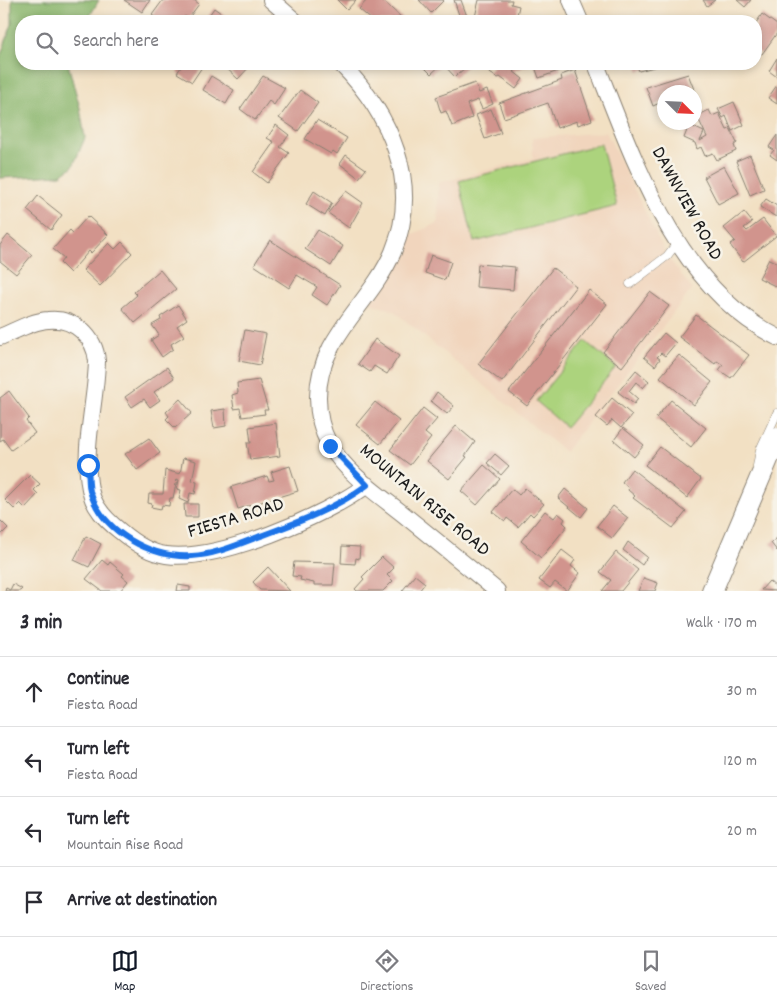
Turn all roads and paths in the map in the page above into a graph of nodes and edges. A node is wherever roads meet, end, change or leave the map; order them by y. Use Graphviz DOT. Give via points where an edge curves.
graph roads {
  1 [pos="271,0"];
  2 [pos="571,0"];
  3 [pos="288,15"];
  4 [pos="577,15"];
  5 [pos="347,70"];
  6 [pos="599,70"];
  7 [pos="678,242"];
  8 [pos="630,284"];
  9 [pos="0,337"];
  10 [pos="777,337"];
  11 [pos="777,413"];
  12 [pos="777,438"];
  13 [pos="367,485"];
  14 [pos="757,486"];
  15 [pos="497,591"];
  16 [pos="712,591"];
  1 -- 3 [label="street"];
  2 -- 4 [label="street"];
  5 -- 13 [label="street, MOUNTAIN RISE ROAD" via="382,120 398,152 404,178 402,222 393,252 373,287 329,348 318,388 319,420 330,446"];
  6 -- 7 [label="street, DAWNVIEW ROAD" via="648,188"];
  7 -- 8 [label="lane" via="667,256"];
  7 -- 10 [label="street, DAWNVIEW ROAD" via="703,278 753,322"];
  9 -- 13 [label="street, FIESTA ROAD" via="49,319 70,324 91,339 97,361 88,465 90,490 100,514 125,536 150,551 185,557 225,548 312,517"];
  11 -- 14 [label="lane" via="760,450"];
  12 -- 14 [label="street"];
  13 -- 15 [label="street, MOUNTAIN RISE ROAD"];
  14 -- 16 [label="street"];
}
